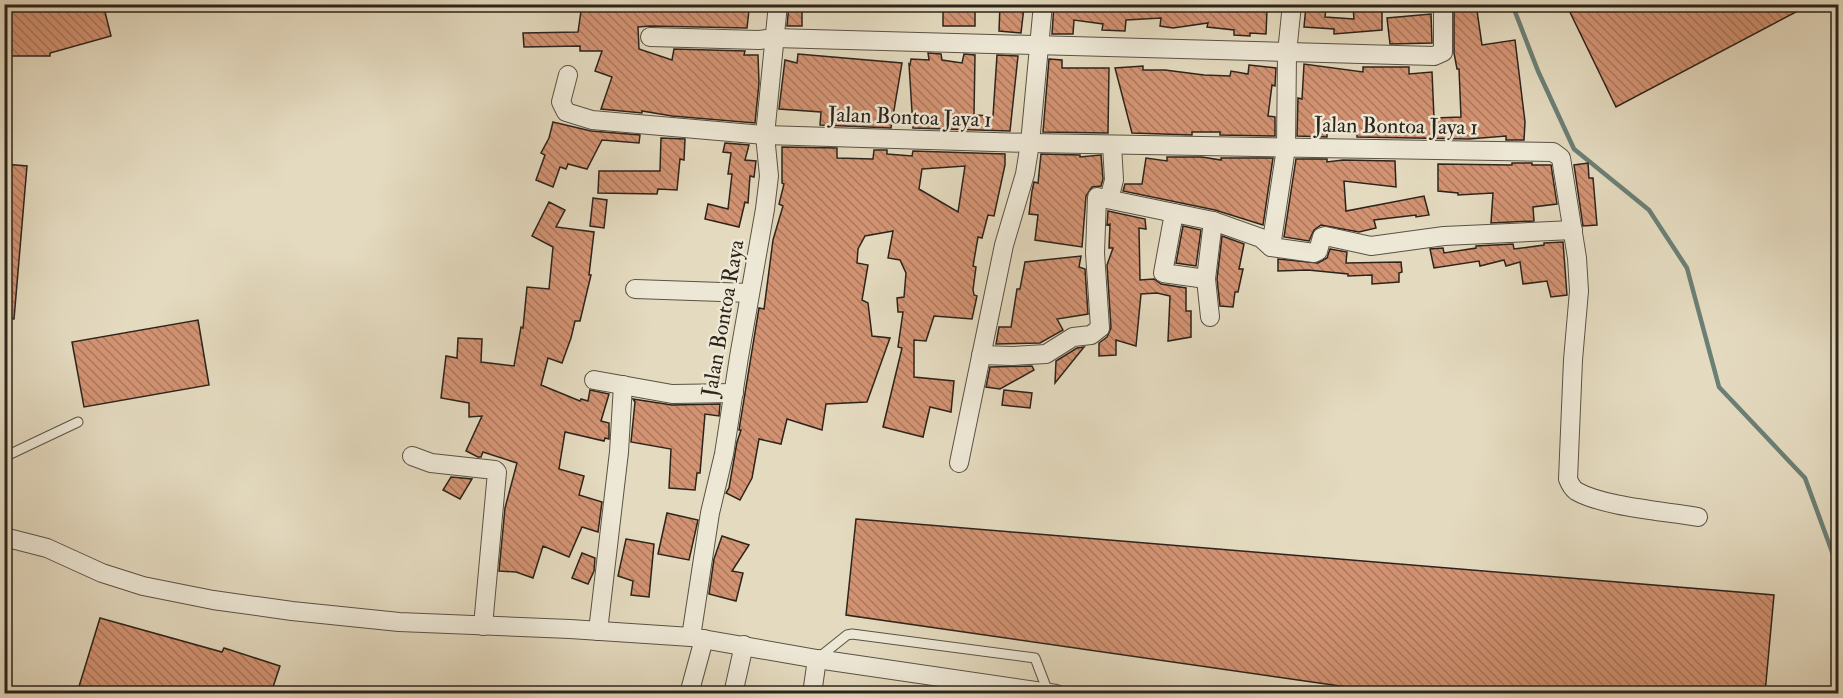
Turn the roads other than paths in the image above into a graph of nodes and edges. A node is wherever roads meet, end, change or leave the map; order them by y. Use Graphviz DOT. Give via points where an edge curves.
graph roads {
  1 [pos="777,4"];
  2 [pos="1043,4"];
  3 [pos="1292,4"];
  4 [pos="1443,4"];
  5 [pos="650,37"];
  6 [pos="775,38"];
  7 [pos="1039,47"];
  8 [pos="1287,53"];
  9 [pos="568,75"];
  10 [pos="765,135"];
  11 [pos="1030,143"];
  12 [pos="1112,145"];
  13 [pos="1286,148"];
  14 [pos="1109,199"];
  15 [pos="1174,213"];
  16 [pos="1213,220"];
  17 [pos="1573,230"];
  18 [pos="1271,247"];
  19 [pos="1206,279"];
  20 [pos="635,289"];
  21 [pos="750,293"];
  22 [pos="1210,317"];
  23 [pos="981,355"];
  24 [pos="594,380"];
  25 [pos="622,385"];
  26 [pos="734,393"];
  27 [pos="78,422"];
  28 [pos="411,456"];
  29 [pos="4,458"];
  30 [pos="959,463"];
  31 [pos="1698,517"];
  32 [pos="4,537"];
  33 [pos="483,626"];
  34 [pos="598,631"];
  35 [pos="698,638"];
  36 [pos="744,645"];
  37 [pos="817,658"];
  38 [pos="688,693"];
  39 [pos="733,693"];
  40 [pos="812,693"];
  41 [pos="1052,693"];
  1 -- 6 [label="street, Jalan Bontoa Raya"];
  2 -- 7 [label="street"];
  3 -- 8 [label="street"];
  4 -- 8 [label="street" via="1443,52 1434,56"];
  5 -- 6 [label="street"];
  6 -- 7 [label="street"];
  6 -- 10 [label="street, Jalan Bontoa Raya"];
  7 -- 8 [label="street"];
  7 -- 11 [label="street"];
  8 -- 13 [label="street"];
  9 -- 10 [label="street, Jalan Bontoa Jaya 1" via="561,102 566,112 576,116"];
  10 -- 11 [label="street, Jalan Bontoa Jaya 1"];
  10 -- 21 [label="street, Jalan Bontoa Raya" via="769,176"];
  11 -- 12 [label="street, Jalan Bontoa Jaya 1"];
  11 -- 23 [label="street"];
  12 -- 13 [label="street, Jalan Bontoa Jaya 1"];
  12 -- 14 [label="street" via="1114,180"];
  13 -- 17 [label="street, Jalan Bontoa Jaya 1" via="1553,152 1561,158"];
  13 -- 18 [label="street"];
  14 -- 15 [label="street"];
  14 -- 23 [label="street" via="1097,196 1095,253 1100,328 1091,335 1073,337 1046,354"];
  15 -- 16 [label="street"];
  15 -- 19 [label="street" via="1163,273"];
  16 -- 18 [label="street" via="1261,238"];
  16 -- 19 [label="street"];
  17 -- 18 [label="street" via="1444,236 1371,246 1325,236 1314,253"];
  17 -- 31 [label="street, Jalan Bontoa Jaya 1" via="1579,291 1568,479 1573,489 1597,499"];
  19 -- 22 [label="street"];
  20 -- 21 [label="street"];
  21 -- 26 [label="street, Jalan Bontoa Raya"];
  23 -- 30 [label="street"];
  24 -- 25 [label="street"];
  25 -- 26 [label="street" via="672,394"];
  25 -- 34 [label="street" via="619,453"];
  26 -- 35 [label="street, Jalan Bontoa Raya" via="710,513"];
  27 -- 29 [label="lane"];
  28 -- 33 [label="street" via="431,463 497,472"];
  32 -- 33 [label="street" via="47,548 102,573 143,586 213,600 399,622"];
  33 -- 34 [label="street"];
  34 -- 35 [label="street"];
  35 -- 36 [label="street"];
  35 -- 38 [label="street, Jalan Bontoa Raya"];
  36 -- 37 [label="street"];
  36 -- 39 [label="street"];
  37 -- 40 [label="street"];
  37 -- 41 [label="street"];
  37 -- 41 [label="lane" via="852,634 1035,658"];
}
